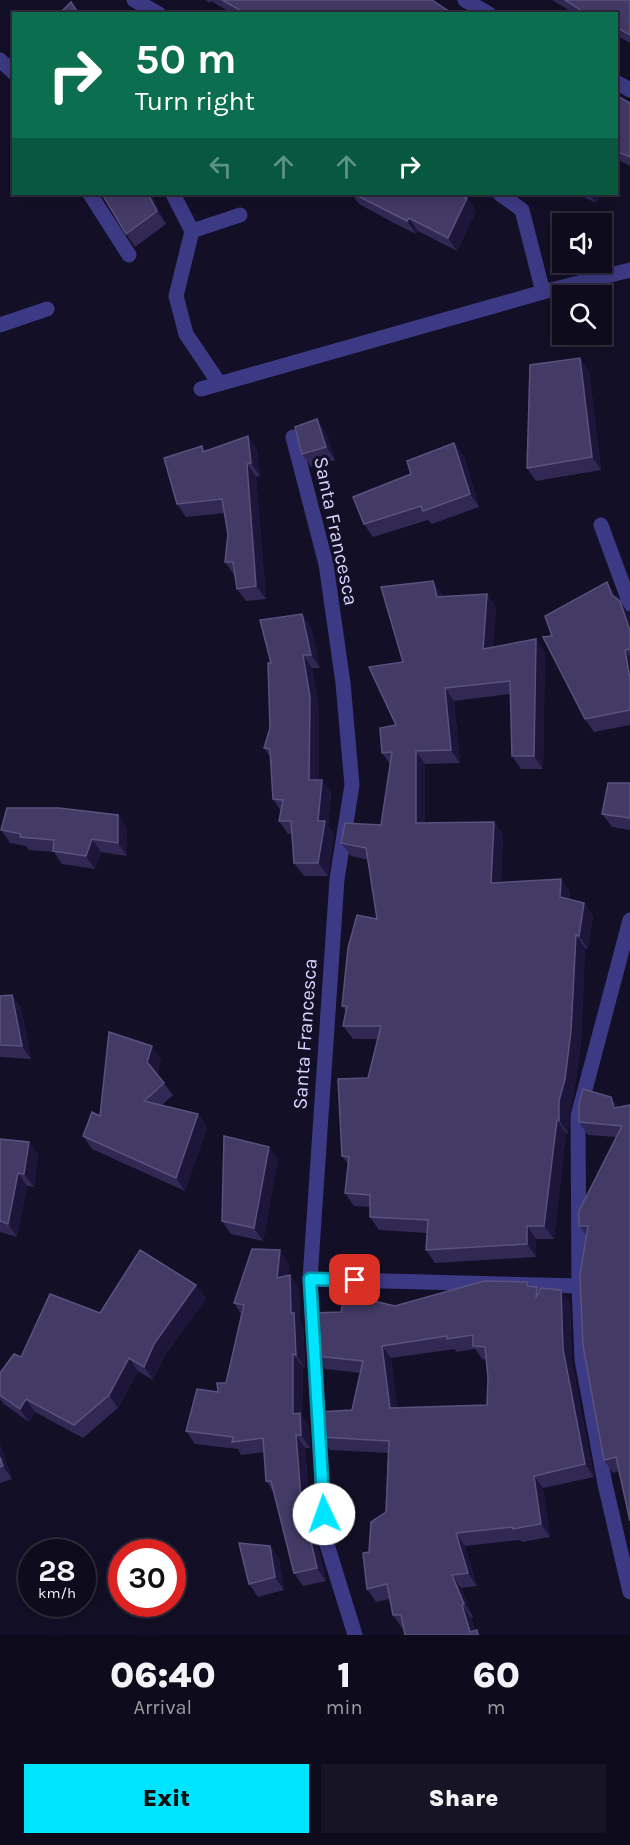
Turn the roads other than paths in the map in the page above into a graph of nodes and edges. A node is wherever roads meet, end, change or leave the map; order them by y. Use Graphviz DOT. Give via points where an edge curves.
graph roads {
  1 [pos="134,0"];
  2 [pos="465,0"];
  3 [pos="153,12"];
  4 [pos="486,12"];
  5 [pos="0,60"];
  6 [pos="12,71"];
  7 [pos="91,195"];
  8 [pos="174,195"];
  9 [pos="501,195"];
  10 [pos="240,215"];
  11 [pos="192,231"];
  12 [pos="129,255"];
  13 [pos="630,270"];
  14 [pos="543,292"];
  15 [pos="47,309"];
  16 [pos="0,325"];
  17 [pos="219,383"];
  18 [pos="201,389"];
  19 [pos="293,437"];
  20 [pos="601,525"];
  21 [pos="630,604"];
  22 [pos="630,920"];
  23 [pos="310,1279"];
  24 [pos="579,1286"];
  25 [pos="630,1592"];
  26 [pos="355,1635"];
  1 -- 3 [label="street"];
  2 -- 4 [label="street"];
  5 -- 6 [label="street"];
  7 -- 12 [label="street"];
  8 -- 11 [label="street"];
  9 -- 14 [label="street" via="522,210"];
  10 -- 11 [label="street"];
  11 -- 17 [label="street" via="176,296 186,334"];
  13 -- 14 [label="street"];
  14 -- 17 [label="street"];
  15 -- 16 [label="street"];
  17 -- 18 [label="street"];
  19 -- 23 [label="street, Santa Francesca" via="326,564 352,785 336,879"];
  20 -- 21 [label="street"];
  22 -- 24 [label="street" via="578,1116"];
  23 -- 24 [label="street"];
  23 -- 26 [label="street, Santa Francesca" via="325,1538"];
  24 -- 25 [label="street" via="582,1360"];
}
